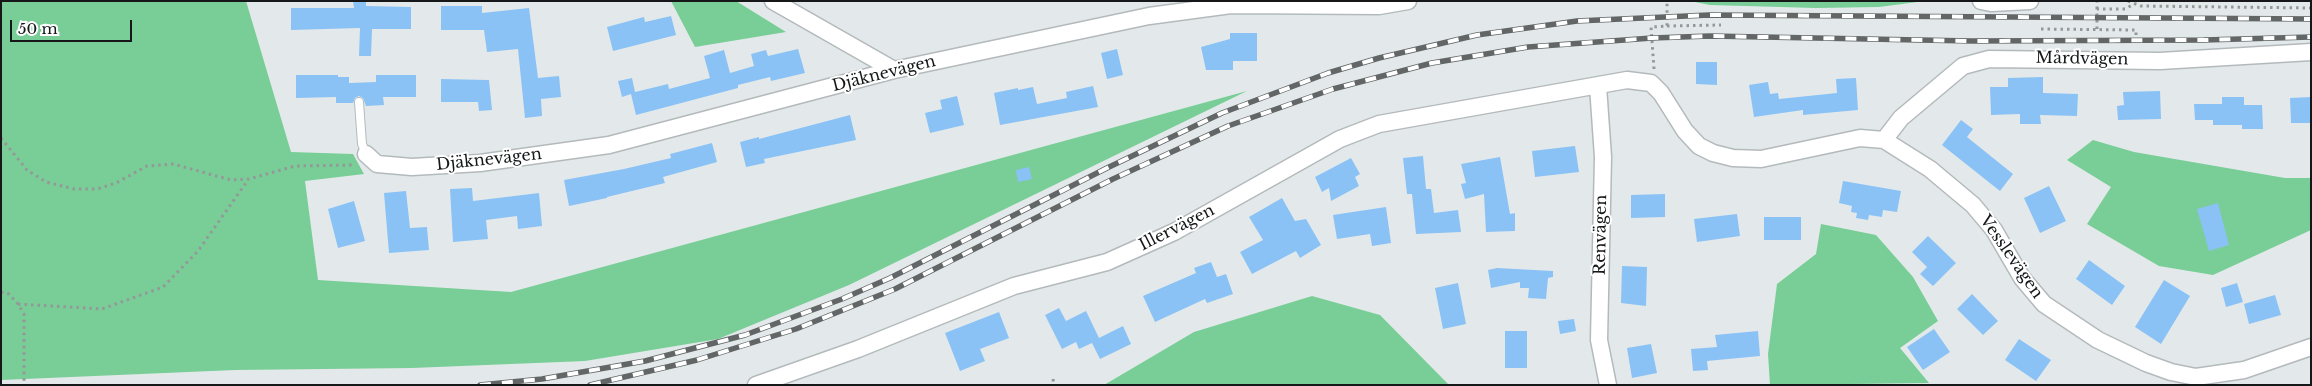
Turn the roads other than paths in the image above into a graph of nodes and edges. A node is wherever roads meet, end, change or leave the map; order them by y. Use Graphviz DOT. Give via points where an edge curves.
graph roads {
  1 [pos="773,1"];
  2 [pos="1162,1"];
  3 [pos="1408,1"];
  4 [pos="1981,1"];
  5 [pos="2030,1"];
  6 [pos="1149,16"];
  7 [pos="2311,52"];
  8 [pos="894,70"];
  9 [pos="1598,86"];
  10 [pos="359,102"];
  11 [pos="1884,140"];
  12 [pos="372,159"];
  13 [pos="2311,347"];
  14 [pos="2171,379"];
  15 [pos="756,385"];
  16 [pos="1608,385"];
  1 -- 8 [label="street"];
  2 -- 6 [label="street"];
  3 -- 6 [label="street, Djäknevägen" via="1379,6 1231,5"];
  4 -- 5 [label="street" via="1991,4"];
  6 -- 8 [label="street, Djäknevägen"];
  7 -- 11 [label="street, Mårdvägen" via="2160,61 1989,59 1963,66 1901,118"];
  8 -- 12 [label="street, Djäknevägen" via="609,145 480,163 412,167"];
  9 -- 11 [label="street, Vesslevägen" via="1628,80 1651,83 1699,146 1733,158 1761,159 1860,138"];
  9 -- 15 [label="street, Illervägen" via="1380,124 1340,139 1174,232 1107,262 1014,286 858,349"];
  9 -- 16 [label="street, Renvägen" via="1603,157 1599,340"];
  10 -- 12 [label="lane" via="362,144"];
  11 -- 14 [label="street, Vesslevägen" via="1930,170 1972,205 1994,230 2022,278 2044,304 2098,340"];
  13 -- 14 [label="street, Vesslevägen" via="2244,370"];
}
